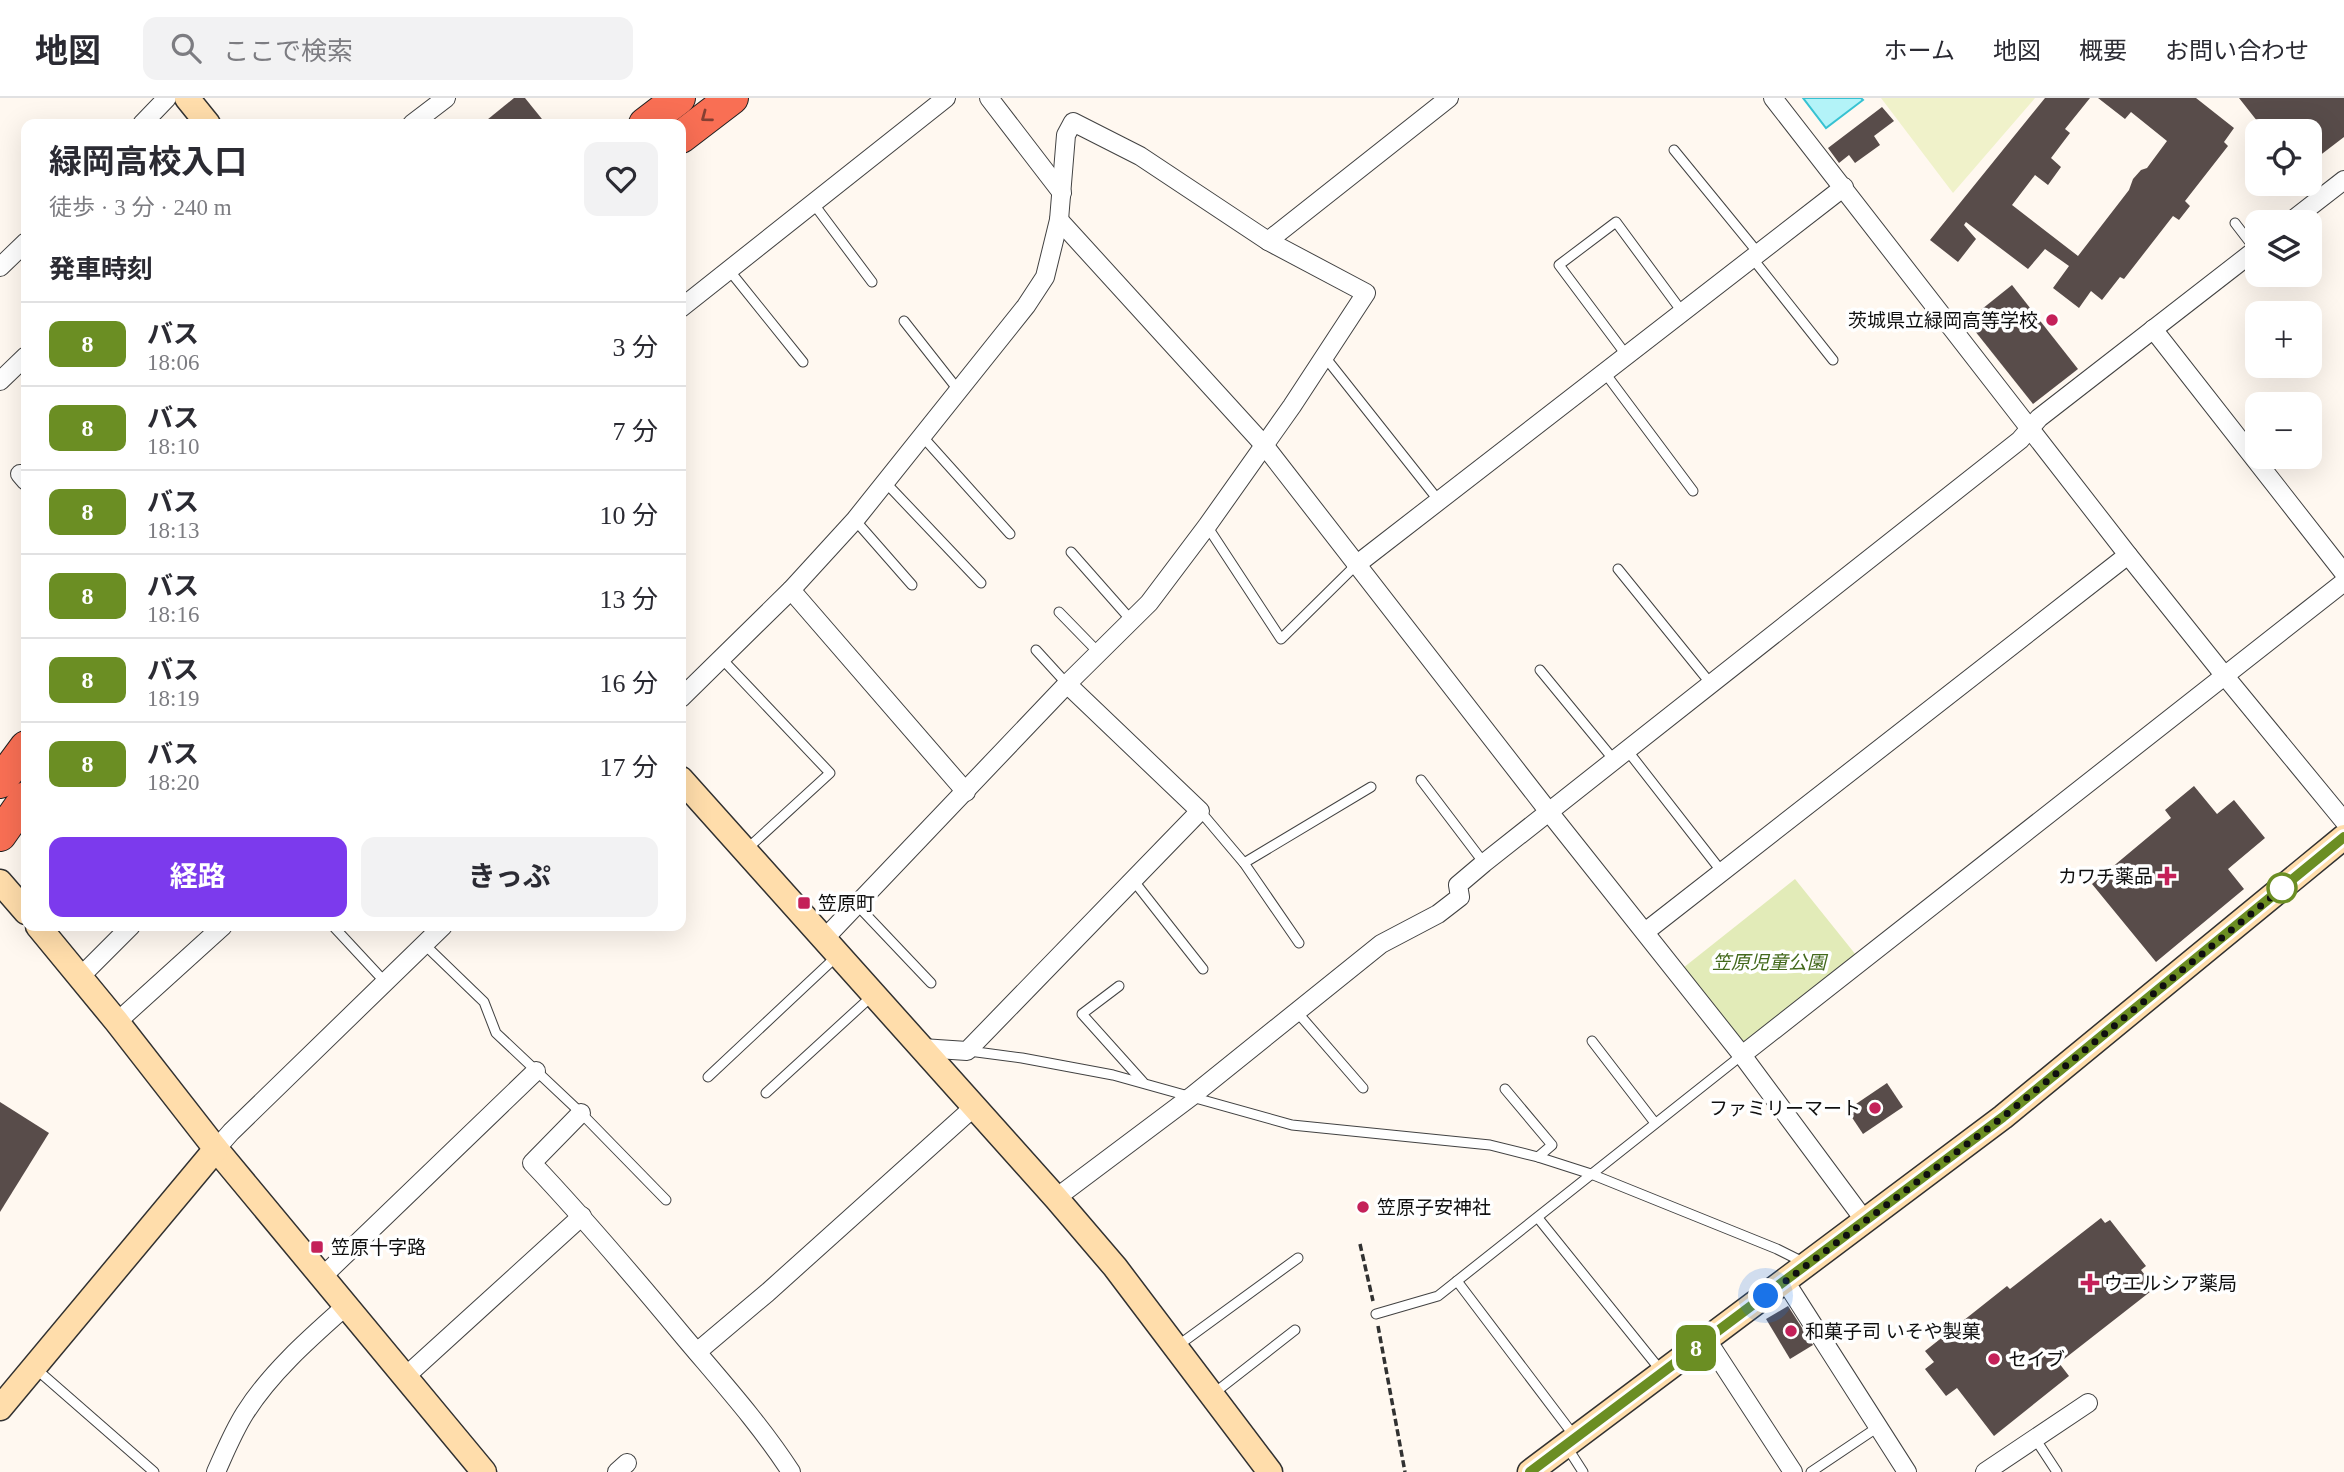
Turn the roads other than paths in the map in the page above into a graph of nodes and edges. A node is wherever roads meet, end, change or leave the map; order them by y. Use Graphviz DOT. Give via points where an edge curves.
graph roads {
  1 [pos="167,98"];
  2 [pos="187,98"];
  3 [pos="446,98"];
  4 [pos="679,98"];
  5 [pos="732,98"];
  6 [pos="946,98"];
  7 [pos="989,98"];
  8 [pos="1449,98"];
  9 [pos="1773,98"];
  10 [pos="147,119"];
  11 [pos="204,119"];
  12 [pos="419,119"];
  13 [pos="652,119"];
  14 [pos="686,133"];
  15 [pos="1674,150"];
  16 [pos="2344,180"];
  17 [pos="1844,187"];
  18 [pos="1062,193"];
  19 [pos="813,203"];
  20 [pos="2305,210"];
  21 [pos="1059,220"];
  22 [pos="2235,223"];
  23 [pos="2245,235"];
  24 [pos="1268,241"];
  25 [pos="21,247"];
  26 [pos="1756,257"];
  27 [pos="2245,258"];
  28 [pos="0,267"];
  29 [pos="729,270"];
  30 [pos="872,282"];
  31 [pos="686,304"];
  32 [pos="1683,313"];
  33 [pos="904,321"];
  34 [pos="2153,329"];
  35 [pos="1627,356"];
  36 [pos="1325,357"];
  37 [pos="1833,360"];
  38 [pos="21,361"];
  39 [pos="803,362"];
  40 [pos="1605,373"];
  41 [pos="0,381"];
  42 [pos="958,391"];
  43 [pos="2031,429"];
  44 [pos="922,436"];
  45 [pos="1264,445"];
  46 [pos="886,483"];
  47 [pos="1693,491"];
  48 [pos="1439,501"];
  49 [pos="855,520"];
  50 [pos="1207,526"];
  51 [pos="1010,534"];
  52 [pos="1071,552"];
  53 [pos="2128,555"];
  54 [pos="1356,565"];
  55 [pos="1618,569"];
  56 [pos="2344,573"];
  57 [pos="2344,582"];
  58 [pos="981,583"];
  59 [pos="912,585"];
  60 [pos="791,590"];
  61 [pos="1059,612"];
  62 [pos="1131,620"];
  63 [pos="1036,650"];
  64 [pos="1100,653"];
  65 [pos="721,658"];
  66 [pos="1539,670"];
  67 [pos="2224,675"];
  68 [pos="1067,684"];
  69 [pos="1711,684"];
  70 [pos="686,693"];
  71 [pos="21,754"];
  72 [pos="1621,755"];
  73 [pos="1421,780"];
  74 [pos="0,782"];
  75 [pos="686,785"];
  76 [pos="1371,787"];
  77 [pos="966,792"];
  78 [pos="21,805"];
  79 [pos="1200,811"];
  80 [pos="1549,811"];
  81 [pos="2344,821"];
  82 [pos="0,835"];
  83 [pos="2344,837"];
  84 [pos="744,852"];
  85 [pos="1244,863"];
  86 [pos="1485,863"];
  87 [pos="1722,872"];
  88 [pos="1133,880"];
  89 [pos="0,882"];
  90 [pos="856,904"];
  91 [pos="21,906"];
  92 [pos="42,931"];
  93 [pos="126,931"];
  94 [pos="217,931"];
  95 [pos="338,931"];
  96 [pos="438,931"];
  97 [pos="1645,932"];
  98 [pos="1299,943"];
  99 [pos="425,945"];
  100 [pos="831,947"];
  101 [pos="1203,969"];
  102 [pos="80,976"];
  103 [pos="385,982"];
  104 [pos="931,983"];
  105 [pos="1119,986"];
  106 [pos="873,995"];
  107 [pos="1297,1012"];
  108 [pos="117,1021"];
  109 [pos="1592,1041"];
  110 [pos="922,1048"];
  111 [pos="967,1051"];
  112 [pos="1742,1055"];
  113 [pos="536,1071"];
  114 [pos="708,1077"];
  115 [pos="1144,1084"];
  116 [pos="1363,1088"];
  117 [pos="1505,1088"];
  118 [pos="766,1093"];
  119 [pos="1192,1096"];
  120 [pos="974,1107"];
  121 [pos="581,1112"];
  122 [pos="1655,1123"];
  123 [pos="216,1149"];
  124 [pos="1538,1157"];
  125 [pos="1591,1174"];
  126 [pos="1056,1198"];
  127 [pos="666,1200"];
  128 [pos="582,1216"];
  129 [pos="1538,1218"];
  130 [pos="1865,1221"];
  131 [pos="1298,1258"];
  132 [pos="1807,1264"];
  133 [pos="322,1277"];
  134 [pos="1457,1281"];
  135 [pos="1785,1281"];
  136 [pos="346,1306"];
  137 [pos="1376,1314"];
  138 [pos="1294,1330"];
  139 [pos="1707,1340"];
  140 [pos="1174,1348"];
  141 [pos="697,1352"];
  142 [pos="34,1367"];
  143 [pos="1663,1373"];
  144 [pos="405,1376"];
  145 [pos="1211,1395"];
  146 [pos="2088,1403"];
  147 [pos="0,1408"];
  148 [pos="1878,1427"];
  149 [pos="2036,1440"];
  150 [pos="1571,1442"];
  151 [pos="154,1472"];
  152 [pos="216,1472"];
  153 [pos="484,1472"];
  154 [pos="791,1472"];
  155 [pos="1270,1472"];
  156 [pos="1530,1472"];
  157 [pos="1583,1472"];
  158 [pos="1793,1472"];
  159 [pos="1811,1472"];
  160 [pos="1907,1472"];
  161 [pos="1985,1472"];
  162 [pos="2057,1472"];
  1 -- 10 [label="street"];
  2 -- 11 [label="street"];
  3 -- 12 [label="street"];
  4 -- 13 [label="highway"];
  5 -- 14 [label="highway, one-way"];
  6 -- 19 [label="street"];
  7 -- 18 [label="street"];
  8 -- 24 [label="street"];
  9 -- 17 [label="street"];
  15 -- 26 [label="lane"];
  16 -- 20 [label="street"];
  17 -- 26 [label="street"];
  17 -- 43 [label="street"];
  18 -- 21 [label="street"];
  18 -- 24 [label="street" via="1066,135 1073,122 1140,156"];
  19 -- 29 [label="street"];
  19 -- 30 [label="lane"];
  21 -- 42 [label="street" via="1045,277"];
  21 -- 45 [label="street"];
  22 -- 23 [label="lane"];
  24 -- 36 [label="street" via="1366,293"];
  25 -- 28 [label="street"];
  26 -- 32 [label="street"];
  26 -- 37 [label="lane"];
  27 -- 34 [label="street"];
  29 -- 31 [label="street"];
  29 -- 39 [label="lane"];
  32 -- 35 [label="street"];
  32 -- 35 [label="lane" via="1616,222 1559,265"];
  33 -- 42 [label="lane"];
  34 -- 43 [label="street"];
  34 -- 56 [label="street"];
  35 -- 40 [label="street"];
  36 -- 45 [label="street"];
  36 -- 48 [label="lane"];
  38 -- 41 [label="street"];
  40 -- 47 [label="lane"];
  40 -- 48 [label="street"];
  42 -- 44 [label="street"];
  43 -- 53 [label="street"];
  43 -- 69 [label="street"];
  44 -- 46 [label="street"];
  44 -- 51 [label="lane"];
  45 -- 50 [label="street"];
  45 -- 54 [label="street"];
  46 -- 49 [label="street"];
  46 -- 58 [label="lane"];
  48 -- 54 [label="street"];
  49 -- 59 [label="lane"];
  49 -- 60 [label="street"];
  50 -- 54 [label="lane" via="1281,639"];
  50 -- 62 [label="street"];
  52 -- 62 [label="lane"];
  53 -- 67 [label="street"];
  53 -- 87 [label="street"];
  54 -- 80 [label="street"];
  55 -- 69 [label="lane"];
  57 -- 67 [label="street"];
  60 -- 65 [label="street"];
  60 -- 77 [label="street"];
  61 -- 64 [label="lane"];
  62 -- 64 [label="street"];
  63 -- 68 [label="lane"];
  64 -- 68 [label="street"];
  65 -- 70 [label="street"];
  65 -- 84 [label="lane" via="830,773"];
  66 -- 72 [label="lane"];
  67 -- 81 [label="street"];
  67 -- 112 [label="street"];
  68 -- 77 [label="street"];
  68 -- 79 [label="street"];
  69 -- 72 [label="street"];
  71 -- 74 [label="highway"];
  72 -- 80 [label="street"];
  72 -- 87 [label="lane"];
  73 -- 86 [label="lane"];
  75 -- 84 [label="street"];
  76 -- 85 [label="lane"];
  77 -- 90 [label="street"];
  78 -- 82 [label="highway"];
  79 -- 85 [label="lane"];
  79 -- 88 [label="street"];
  80 -- 86 [label="street"];
  80 -- 97 [label="street"];
  83 -- 130 [label="street" via="2003,1117"];
  84 -- 100 [label="street"];
  85 -- 98 [label="lane"];
  86 -- 107 [label="street" via="1458,885 1460,897 1381,944"];
  87 -- 97 [label="street"];
  88 -- 101 [label="lane"];
  88 -- 111 [label="street"];
  89 -- 91 [label="street"];
  90 -- 100 [label="street"];
  90 -- 104 [label="lane"];
  92 -- 102 [label="street"];
  93 -- 102 [label="street"];
  94 -- 108 [label="street"];
  95 -- 103 [label="lane"];
  96 -- 99 [label="street"];
  97 -- 112 [label="street"];
  99 -- 103 [label="street"];
  99 -- 113 [label="lane" via="484,1002 496,1033"];
  100 -- 106 [label="street"];
  100 -- 114 [label="lane"];
  102 -- 108 [label="street"];
  103 -- 123 [label="street"];
  105 -- 115 [label="lane" via="1082,1014"];
  106 -- 110 [label="street"];
  106 -- 118 [label="lane"];
  107 -- 116 [label="lane"];
  107 -- 119 [label="street"];
  108 -- 123 [label="street"];
  109 -- 122 [label="lane"];
  110 -- 111 [label="street"];
  110 -- 120 [label="street"];
  111 -- 115 [label="lane"];
  112 -- 122 [label="lane"];
  112 -- 130 [label="street"];
  113 -- 121 [label="lane"];
  113 -- 133 [label="street"];
  115 -- 119 [label="lane"];
  117 -- 124 [label="lane" via="1552,1145"];
  119 -- 124 [label="lane" via="1292,1125 1490,1145"];
  119 -- 126 [label="street"];
  120 -- 126 [label="street"];
  120 -- 141 [label="street"];
  121 -- 127 [label="lane"];
  121 -- 128 [label="street" via="532,1163"];
  122 -- 125 [label="lane"];
  123 -- 133 [label="street"];
  123 -- 142 [label="street"];
  124 -- 125 [label="lane"];
  125 -- 129 [label="lane"];
  125 -- 132 [label="lane"];
  126 -- 140 [label="street" via="1115,1267"];
  128 -- 141 [label="street"];
  128 -- 144 [label="street"];
  129 -- 134 [label="lane"];
  129 -- 143 [label="lane"];
  130 -- 132 [label="street"];
  131 -- 140 [label="lane"];
  132 -- 135 [label="street"];
  133 -- 136 [label="street"];
  134 -- 137 [label="lane" via="1438,1296"];
  134 -- 150 [label="lane"];
  135 -- 139 [label="street"];
  135 -- 148 [label="street"];
  136 -- 144 [label="street"];
  136 -- 152 [label="street" via="299,1348 246,1412"];
  138 -- 145 [label="lane"];
  139 -- 143 [label="street"];
  139 -- 158 [label="street"];
  140 -- 145 [label="street"];
  141 -- 154 [label="street"];
  142 -- 147 [label="street"];
  142 -- 151 [label="lane"];
  143 -- 150 [label="street"];
  144 -- 153 [label="street"];
  145 -- 155 [label="street"];
  146 -- 149 [label="street"];
  148 -- 159 [label="lane"];
  148 -- 160 [label="street"];
  149 -- 161 [label="street"];
  149 -- 162 [label="lane"];
  150 -- 156 [label="street"];
  150 -- 157 [label="lane"];
}
